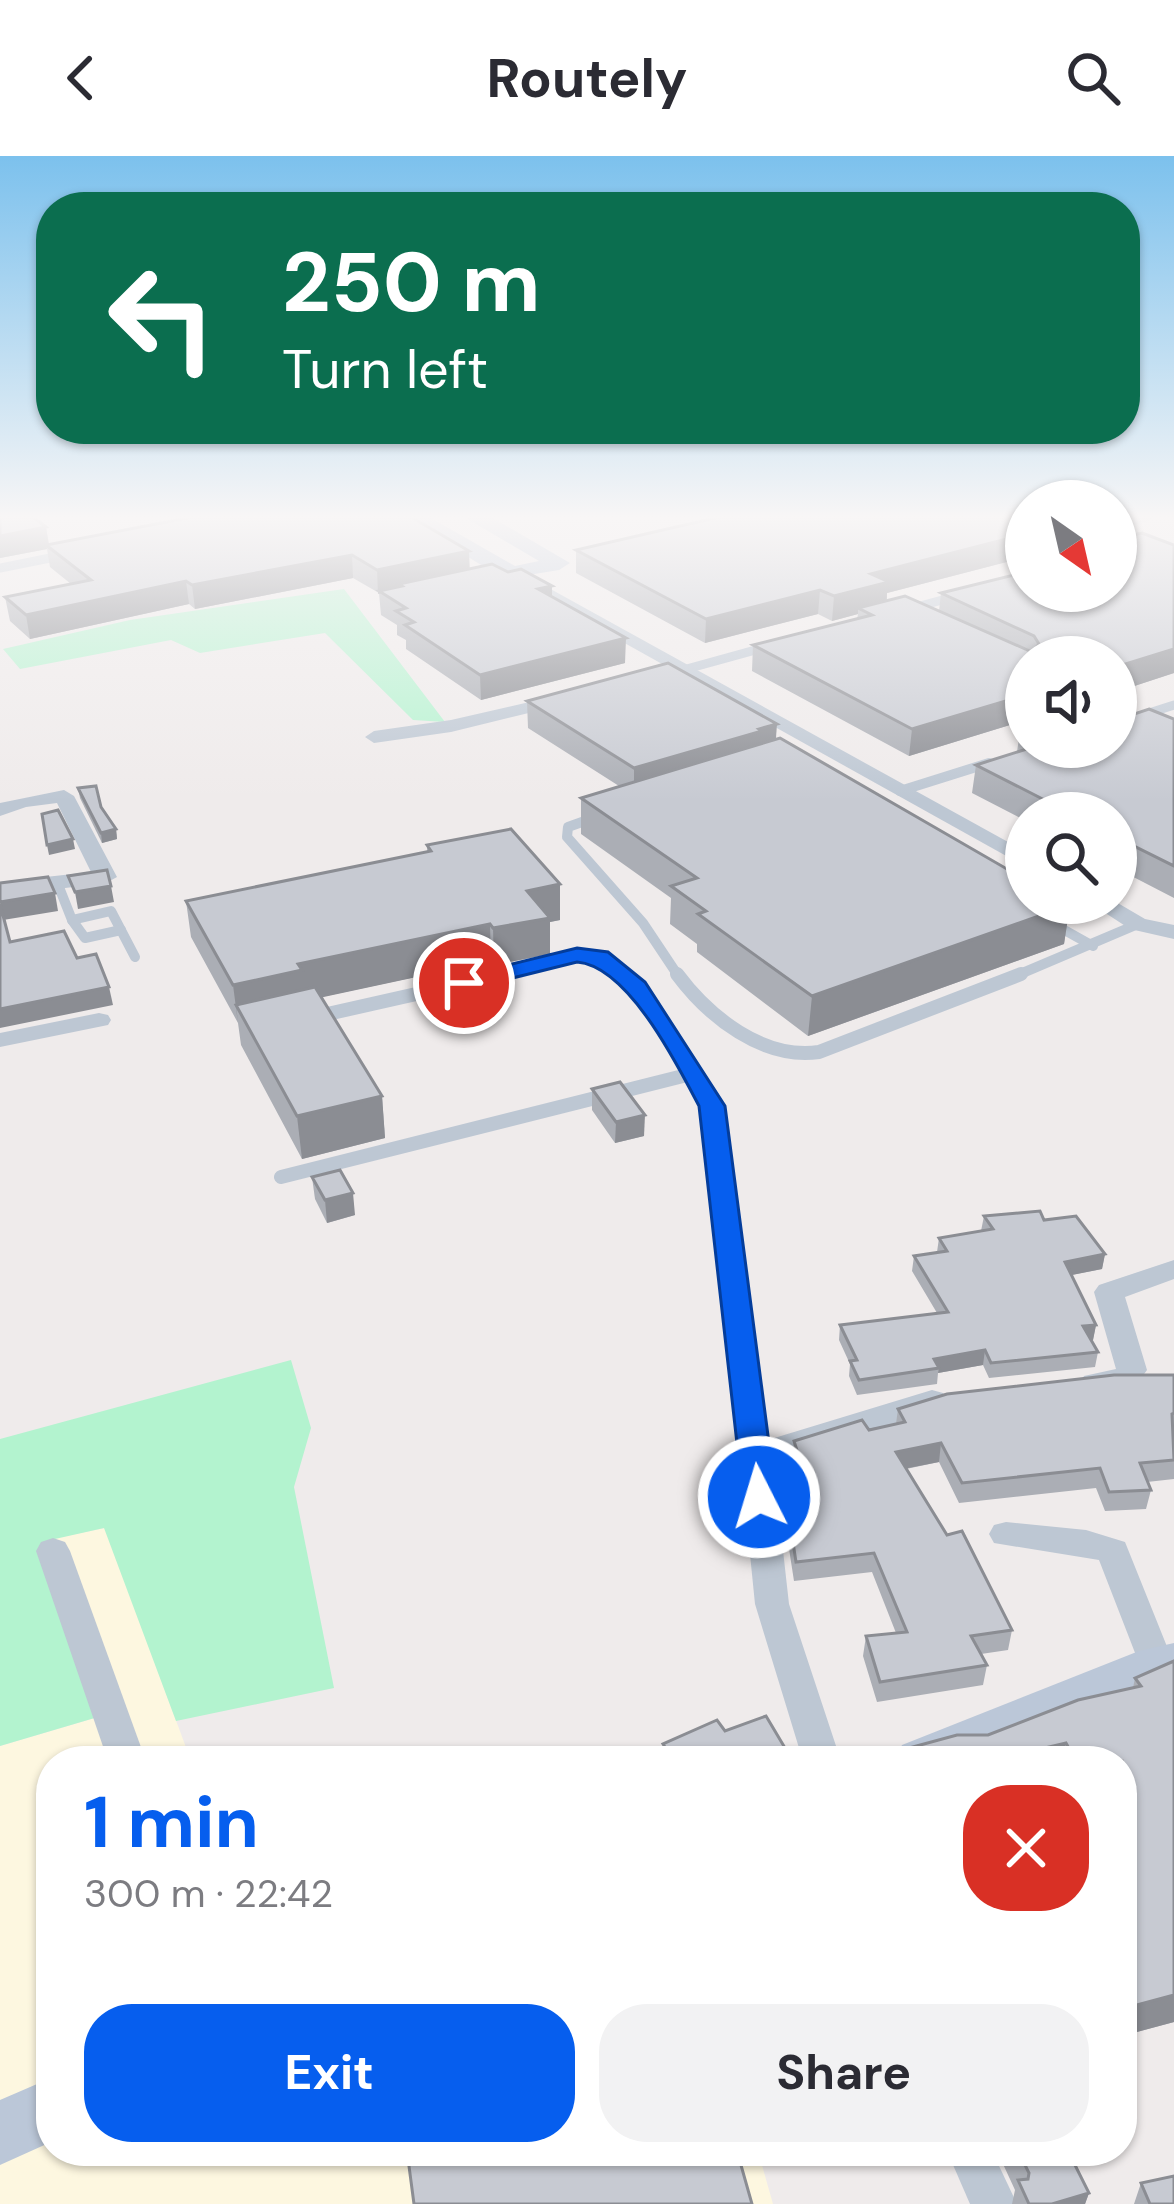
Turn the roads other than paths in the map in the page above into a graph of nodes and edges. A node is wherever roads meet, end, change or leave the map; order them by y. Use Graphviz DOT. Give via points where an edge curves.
graph roads {
  1 [pos="565,610"];
  2 [pos="906,610"];
  3 [pos="918,617"];
  4 [pos="771,646"];
  5 [pos="683,670"];
  6 [pos="662,675"];
  7 [pos="575,697"];
  8 [pos="1174,705"];
  9 [pos="1137,717"];
  10 [pos="1137,722"];
  11 [pos="1145,726"];
  12 [pos="374,737"];
  13 [pos="825,749"];
  14 [pos="805,755"];
  15 [pos="1000,760"];
  16 [pos="900,791"];
  17 [pos="0,810"];
  18 [pos="608,814"];
  19 [pos="1005,849"];
  20 [pos="57,882"];
  21 [pos="0,889"];
  22 [pos="72,920"];
  23 [pos="1055,924"];
  24 [pos="1138,924"];
  25 [pos="121,930"];
  26 [pos="1174,932"];
  27 [pos="1093,946"];
  28 [pos="135,957"];
  29 [pos="304,1019"];
  30 [pos="99,1020"];
  31 [pos="0,1040"];
  32 [pos="694,1073"];
  33 [pos="281,1177"];
  34 [pos="1174,1269"];
  35 [pos="1056,1387"];
  36 [pos="964,1396"];
  37 [pos="756,1455"];
  38 [pos="1006,1534"];
  39 [pos="52,1551"];
  40 [pos="1166,1665"];
  41 [pos="122,1746"];
  42 [pos="817,1746"];
  43 [pos="967,1746"];
  44 [pos="36,2116"];
  45 [pos="0,2133"];
  46 [pos="976,2166"];
  47 [pos="994,2204"];
  1 -- 5 [label="street"];
  2 -- 3 [label="lane"];
  4 -- 5 [label="lane"];
  5 -- 6 [label="street"];
  5 -- 13 [label="street"];
  7 -- 12 [label="street"];
  8 -- 9 [label="lane"];
  10 -- 11 [label="lane"];
  13 -- 14 [label="lane"];
  13 -- 16 [label="street"];
  15 -- 16 [label="lane"];
  16 -- 19 [label="street"];
  17 -- 20 [label="street" via="64,796 107,877"];
  18 -- 27 [label="lane" via="568,827 567,836 707,1006 787,1055 819,1052"];
  20 -- 21 [label="street"];
  20 -- 22 [label="lane"];
  22 -- 25 [label="lane" via="85,938"];
  22 -- 25 [label="lane" via="111,911"];
  23 -- 27 [label="lane"];
  24 -- 26 [label="street"];
  24 -- 27 [label="lane"];
  25 -- 28 [label="lane"];
  29 -- 32 [label="lane" via="590,955 637,987"];
  30 -- 31 [label="street"];
  32 -- 33 [label="lane"];
  32 -- 37 [label="lane" via="712,1106"];
  34 -- 35 [label="street" via="1109,1292 1131,1376"];
  36 -- 37 [label="street"];
  37 -- 42 [label="street" via="772,1604"];
  38 -- 40 [label="street" via="1113,1551"];
  39 -- 41 [label="street"];
  40 -- 43 [label="street"];
  44 -- 45 [label="street"];
  46 -- 47 [label="street"];
}
